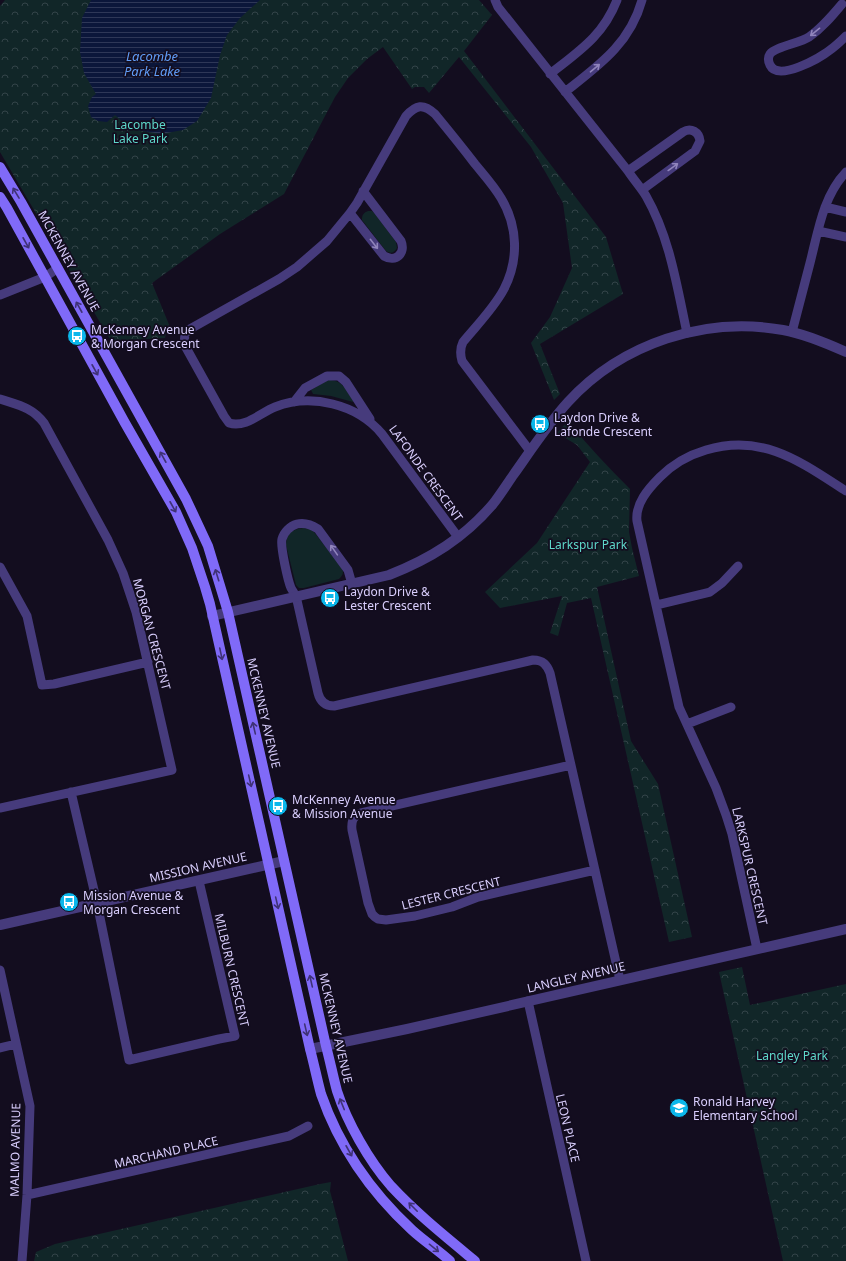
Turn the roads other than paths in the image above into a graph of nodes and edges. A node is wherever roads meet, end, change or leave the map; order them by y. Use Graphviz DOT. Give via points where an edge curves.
graph roads {
  1 [pos="495,0"];
  2 [pos="617,0"];
  3 [pos="642,0"];
  4 [pos="842,4"];
  5 [pos="846,36"];
  6 [pos="550,74"];
  7 [pos="565,92"];
  8 [pos="0,167"];
  9 [pos="628,171"];
  10 [pos="846,172"];
  11 [pos="642,190"];
  12 [pos="363,191"];
  13 [pos="0,197"];
  14 [pos="825,207"];
  15 [pos="846,212"];
  16 [pos="350,213"];
  17 [pos="818,231"];
  18 [pos="846,237"];
  19 [pos="58,268"];
  20 [pos="44,277"];
  21 [pos="0,295"];
  22 [pos="687,332"];
  23 [pos="792,332"];
  24 [pos="846,352"];
  25 [pos="0,399"];
  26 [pos="294,402"];
  27 [pos="373,424"];
  28 [pos="530,451"];
  29 [pos="846,491"];
  30 [pos="458,538"];
  31 [pos="738,566"];
  32 [pos="0,567"];
  33 [pos="352,584"];
  34 [pos="296,596"];
  35 [pos="656,606"];
  36 [pos="228,612"];
  37 [pos="212,616"];
  38 [pos="148,662"];
  39 [pos="731,706"];
  40 [pos="687,724"];
  41 [pos="571,765"];
  42 [pos="71,792"];
  43 [pos="0,808"];
  44 [pos="284,861"];
  45 [pos="269,865"];
  46 [pos="595,870"];
  47 [pos="199,881"];
  48 [pos="96,903"];
  49 [pos="0,925"];
  50 [pos="846,929"];
  51 [pos="757,949"];
  52 [pos="0,970"];
  53 [pos="620,980"];
  54 [pos="528,1001"];
  55 [pos="16,1044"];
  56 [pos="326,1046"];
  57 [pos="0,1048"];
  58 [pos="310,1049"];
  59 [pos="308,1126"];
  60 [pos="27,1195"];
  61 [pos="22,1261"];
  62 [pos="450,1261"];
  63 [pos="474,1261"];
  64 [pos="586,1261"];
  1 -- 6 [label="street"];
  2 -- 6 [label="street" via="607,21 593,38"];
  7 -- 3 [label="street, one-way" via="616,49 633,23"];
  4 -- 5 [label="street, one-way" via="825,24 809,37 771,52 768,57 769,64 776,71 802,66 830,51"];
  6 -- 7 [label="street"];
  7 -- 9 [label="street"];
  19 -- 8 [label="main road, MCKENNEY AVENUE, one-way"];
  9 -- 11 [label="street"];
  11 -- 9 [label="street, one-way" via="695,151 700,141 698,134 690,130 683,132"];
  10 -- 14 [label="street" via="835,186"];
  11 -- 22 [label="street" via="665,240"];
  12 -- 16 [label="street, LAFONDE CRESCENT"];
  16 -- 12 [label="street, one-way" via="384,256 392,258 400,254 403,248 401,241"];
  12 -- 28 [label="street, LAFONDE CRESCENT" via="406,116 413,108 420,106 435,114 502,199 514,235 512,267 500,296 463,342 460,355"];
  13 -- 20 [label="main road, one-way"];
  14 -- 15 [label="street"];
  14 -- 17 [label="street"];
  16 -- 26 [label="street, LAFONDE CRESCENT" via="327,241 297,267 193,327 184,338 188,352 230,423 245,423 275,407"];
  17 -- 18 [label="street"];
  17 -- 23 [label="street"];
  19 -- 20 [label="street"];
  36 -- 19 [label="main road, MCKENNEY AVENUE, one-way" via="208,546 186,499"];
  20 -- 21 [label="street"];
  20 -- 37 [label="main road, one-way" via="176,512 194,554"];
  22 -- 23 [label="street" via="734,326"];
  22 -- 28 [label="street" via="641,348 595,377 569,401"];
  23 -- 24 [label="street"];
  25 -- 38 [label="street, MORGAN CRESCENT" via="30,410 40,418 47,429 116,556 130,592"];
  26 -- 27 [label="street, LAFONDE CRESCENT" via="334,404 357,413"];
  26 -- 27 [label="street, LAFONDE CRESCENT" via="305,388 327,376 339,376 346,382"];
  27 -- 30 [label="street, LAFONDE CRESCENT"];
  28 -- 30 [label="street" via="493,504"];
  29 -- 35 [label="street, LARKSPUR CRESCENT" via="797,460 765,447 729,445 702,451 683,459 654,483 642,498 637,514"];
  30 -- 33 [label="street" via="412,566 389,575"];
  31 -- 35 [label="street" via="710,592"];
  32 -- 38 [label="street" via="27,616 42,685"];
  33 -- 34 [label="street"];
  33 -- 34 [label="street, one-way" via="348,570 321,532 311,525 302,523 286,531 281,543 291,587"];
  34 -- 36 [label="street"];
  34 -- 41 [label="street" via="318,693 324,703 334,706 540,660 550,673"];
  35 -- 40 [label="street, LARKSPUR CRESCENT" via="678,704"];
  36 -- 37 [label="street"];
  44 -- 36 [label="main road, MCKENNEY AVENUE, one-way"];
  37 -- 45 [label="main road, one-way"];
  38 -- 42 [label="street, MORGAN CRESCENT" via="172,770"];
  39 -- 40 [label="street"];
  40 -- 51 [label="street, LARKSPUR CRESCENT" via="716,788 732,834"];
  41 -- 46 [label="street"];
  41 -- 46 [label="street, LESTER CRESCENT" via="357,814 351,825 368,903 372,914 378,919 415,916 452,907 478,897"];
  42 -- 43 [label="street, MORGAN CRESCENT"];
  42 -- 48 [label="street"];
  44 -- 45 [label="street, MISSION AVENUE"];
  56 -- 44 [label="main road, MCKENNEY AVENUE, one-way"];
  45 -- 47 [label="street, MISSION AVENUE"];
  45 -- 58 [label="main road, one-way"];
  46 -- 53 [label="street"];
  47 -- 48 [label="street, MISSION AVENUE"];
  47 -- 48 [label="street, MILBURN CRESCENT" via="235,1036 129,1060"];
  48 -- 49 [label="street, MISSION AVENUE"];
  50 -- 51 [label="street, LANGLEY AVENUE"];
  51 -- 53 [label="street, LANGLEY AVENUE"];
  52 -- 55 [label="street, MALMO AVENUE"];
  53 -- 54 [label="street, LANGLEY AVENUE"];
  54 -- 56 [label="street, LANGLEY AVENUE"];
  54 -- 64 [label="street, LEON PLACE"];
  55 -- 57 [label="street"];
  55 -- 60 [label="street, MALMO AVENUE" via="30,1106"];
  56 -- 58 [label="street, LANGLEY AVENUE"];
  63 -- 56 [label="main road, MCKENNEY AVENUE, one-way" via="424,1219 390,1185 371,1160 337,1091"];
  58 -- 62 [label="main road, one-way" via="332,1122 356,1164 382,1199"];
  59 -- 60 [label="street, MARCHAND PLACE" via="289,1136"];
  60 -- 61 [label="street, MALMO AVENUE"];
}
